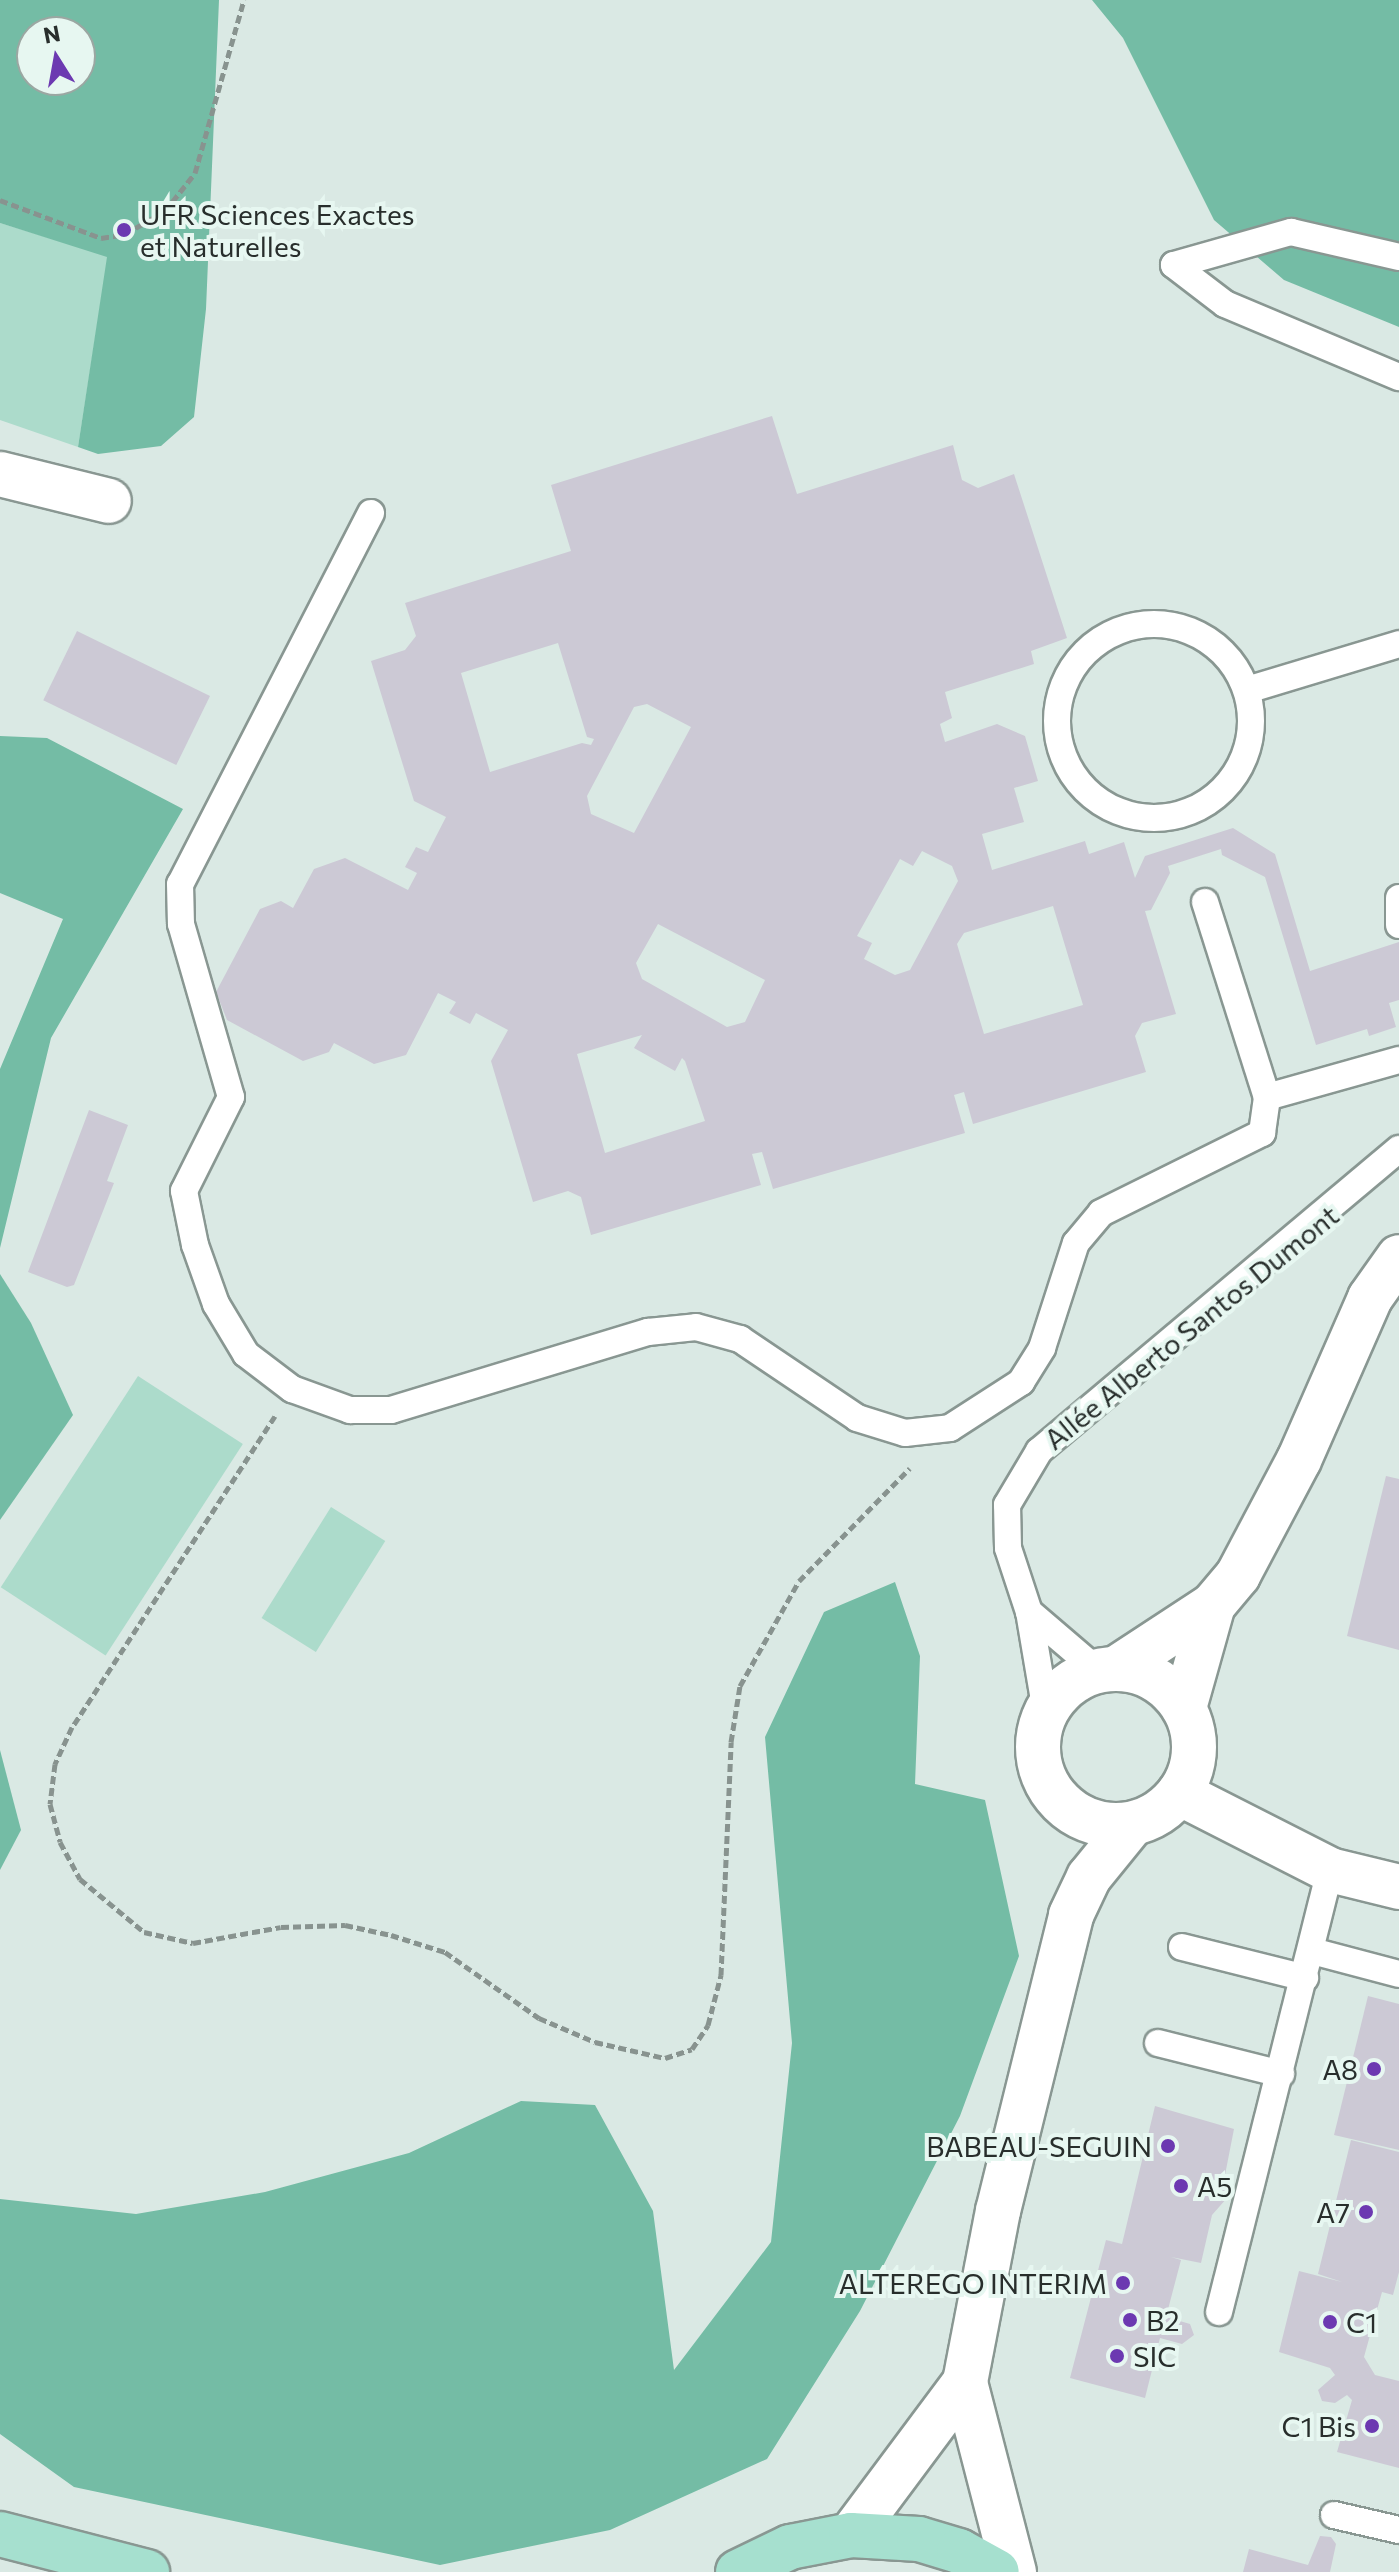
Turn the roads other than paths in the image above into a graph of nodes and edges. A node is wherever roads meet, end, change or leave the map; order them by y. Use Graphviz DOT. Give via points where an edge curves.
graph roads {
  1 [pos="1399,257"];
  2 [pos="1399,377"];
  3 [pos="0,474"];
  4 [pos="109,501"];
  5 [pos="371,513"];
  6 [pos="1399,644"];
  7 [pos="1247,690"];
  8 [pos="1399,898"];
  9 [pos="1205,902"];
  10 [pos="1399,925"];
  11 [pos="1399,1060"];
  12 [pos="1267,1097"];
  13 [pos="1399,1149"];
  14 [pos="1399,1257"];
  15 [pos="1213,1605"];
  16 [pos="1029,1612"];
  17 [pos="1108,1670"];
  18 [pos="1184,1708"];
  19 [pos="1046,1712"];
  20 [pos="1179,1793"];
  21 [pos="1055,1797"];
  22 [pos="1132,1824"];
  23 [pos="1330,1870"];
  24 [pos="1399,1887"];
  25 [pos="1071,1915"];
  26 [pos="1182,1947"];
  27 [pos="1312,1951"];
  28 [pos="1399,1974"];
  29 [pos="1305,1978"];
  30 [pos="1158,2043"];
  31 [pos="1281,2074"];
  32 [pos="1219,2312"];
  33 [pos="965,2382"];
  34 [pos="1334,2515"];
  35 [pos="1399,2530"];
  36 [pos="0,2534"];
  37 [pos="851,2535"];
  38 [pos="147,2572"];
  39 [pos="738,2572"];
  40 [pos="997,2572"];
  41 [pos="1014,2572"];
  1 -- 2 [label="lane" via="1291,232 1174,265 1225,304"];
  3 -- 4 [label="street"];
  5 -- 12 [label="lane" via="180,884 181,924 231,1097 184,1191 195,1245 216,1304 246,1354 292,1389 350,1410 391,1410 648,1332 696,1327 740,1339 857,1418 905,1433 950,1428 1021,1382 1042,1348 1076,1243 1101,1213 1262,1133"];
  6 -- 7 [label="lane"];
  7 -- 7 [label="lane" via="1233,664 1211,642 1184,629 1154,624 1123,629 1096,643 1075,665 1061,692 1057,722 1062,753 1078,782 1103,805 1135,817 1169,818 1201,807 1228,786 1240,767 1252,724"];
  8 -- 10 [label="lane"];
  9 -- 12 [label="lane"];
  11 -- 12 [label="lane"];
  13 -- 16 [label="lane, Allée Alberto Santos Dumont" via="1350,1196 1039,1451 1007,1505 1008,1548"];
  14 -- 15 [label="street" via="1370,1298 1299,1460 1238,1575"];
  15 -- 17 [label="street"];
  15 -- 18 [label="street"];
  16 -- 17 [label="lane"];
  16 -- 19 [label="lane, Allée Alberto Santos Dumont"];
  17 -- 18 [label="street" via="1144,1674 1167,1687"];
  17 -- 19 [label="street" via="1064,1688"];
  18 -- 20 [label="street" via="1193,1751"];
  19 -- 21 [label="street" via="1038,1741 1041,1771"];
  20 -- 22 [label="street" via="1158,1814"];
  20 -- 23 [label="street"];
  21 -- 22 [label="street" via="1077,1815 1104,1825"];
  21 -- 25 [label="street" via="1065,1824"];
  22 -- 25 [label="street" via="1089,1877"];
  23 -- 24 [label="street"];
  23 -- 27 [label="lane"];
  25 -- 33 [label="street" via="998,2211"];
  26 -- 29 [label="lane"];
  27 -- 28 [label="lane"];
  27 -- 29 [label="lane"];
  29 -- 31 [label="lane"];
  30 -- 31 [label="lane"];
  31 -- 32 [label="lane"];
  33 -- 37 [label="street"];
  33 -- 41 [label="street"];
  34 -- 35 [label="lane"];
  36 -- 38 [label="main road"];
  37 -- 39 [label="main road" via="790,2547"];
  37 -- 40 [label="main road" via="919,2539 959,2551"];
}
